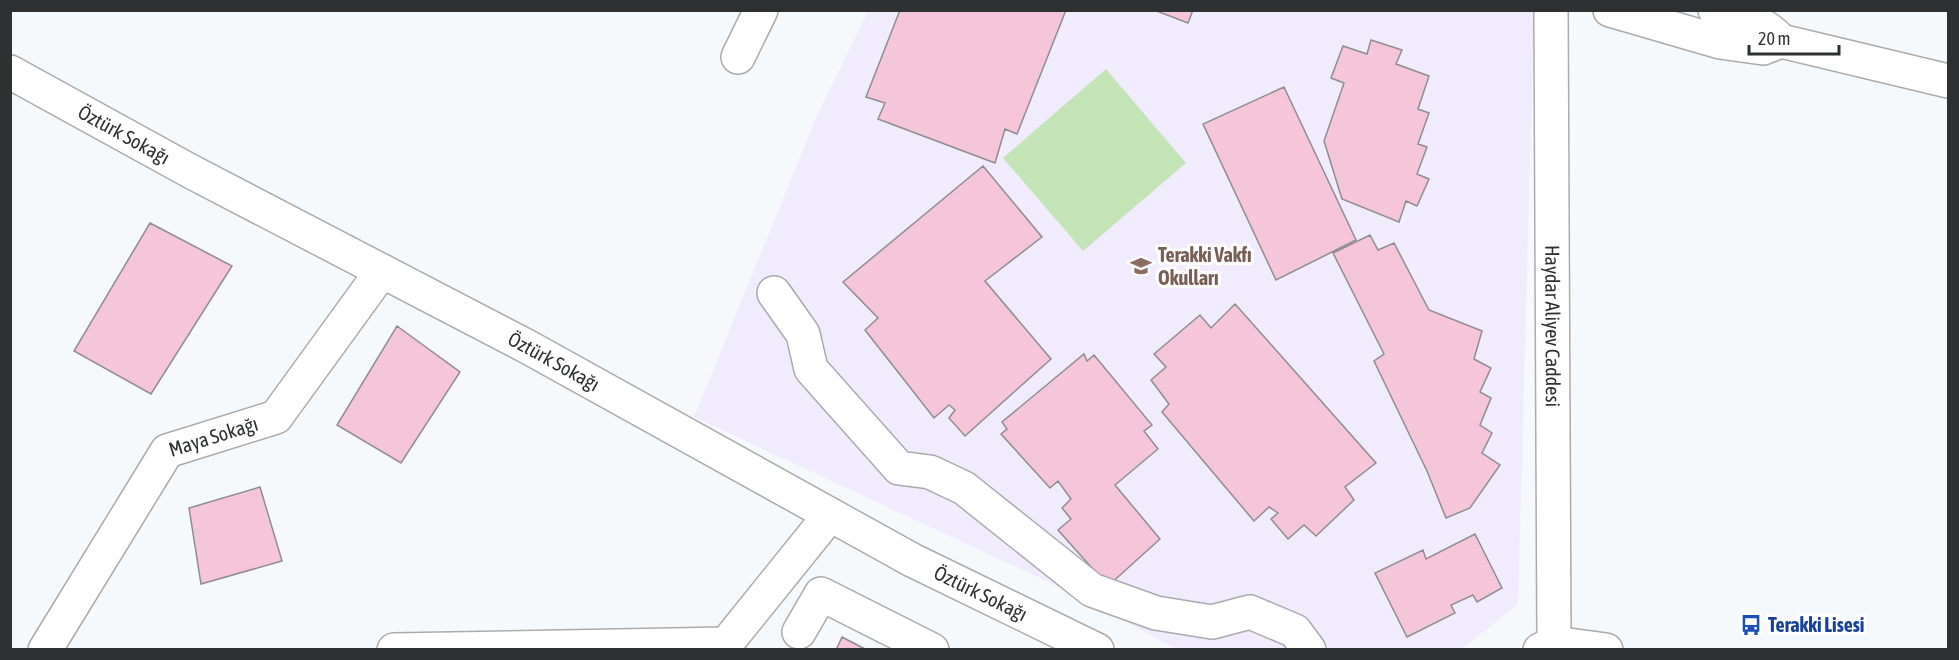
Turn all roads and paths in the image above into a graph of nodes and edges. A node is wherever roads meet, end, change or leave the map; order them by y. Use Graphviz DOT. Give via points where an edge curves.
graph roads {
  1 [pos="761,10"];
  2 [pos="1551,10"];
  3 [pos="1610,10"];
  4 [pos="1715,10"];
  5 [pos="1781,41"];
  6 [pos="738,57"];
  7 [pos="10,72"];
  8 [pos="1948,81"];
  9 [pos="382,271"];
  10 [pos="774,293"];
  11 [pos="830,515"];
  12 [pos="799,632"];
  13 [pos="1549,647"];
  14 [pos="45,650"];
  15 [pos="394,650"];
  16 [pos="932,650"];
  17 [pos="1097,650"];
  18 [pos="1309,650"];
  19 [pos="1606,650"];
  1 -- 6 [label="street"];
  2 -- 13 [label="street, Haydar Aliyev Caddesi"];
  3 -- 5 [label="street" via="1720,42 1763,48"];
  4 -- 5 [label="street" via="1770,28"];
  5 -- 8 [label="street"];
  7 -- 9 [label="street, Öztürk Sokağı"];
  9 -- 11 [label="street, Öztürk Sokağı" via="528,347"];
  9 -- 14 [label="street, Maya Sokağı" via="276,417 167,451"];
  10 -- 18 [label="street" via="803,334 812,369 899,468 930,472 964,488 1092,590 1156,614 1212,622 1251,612 1295,631"];
  11 -- 15 [label="street" via="726,644"];
  11 -- 17 [label="street, Öztürk Sokağı" via="912,560"];
  12 -- 16 [label="street" via="820,594"];
  13 -- 19 [label="street"];
}
